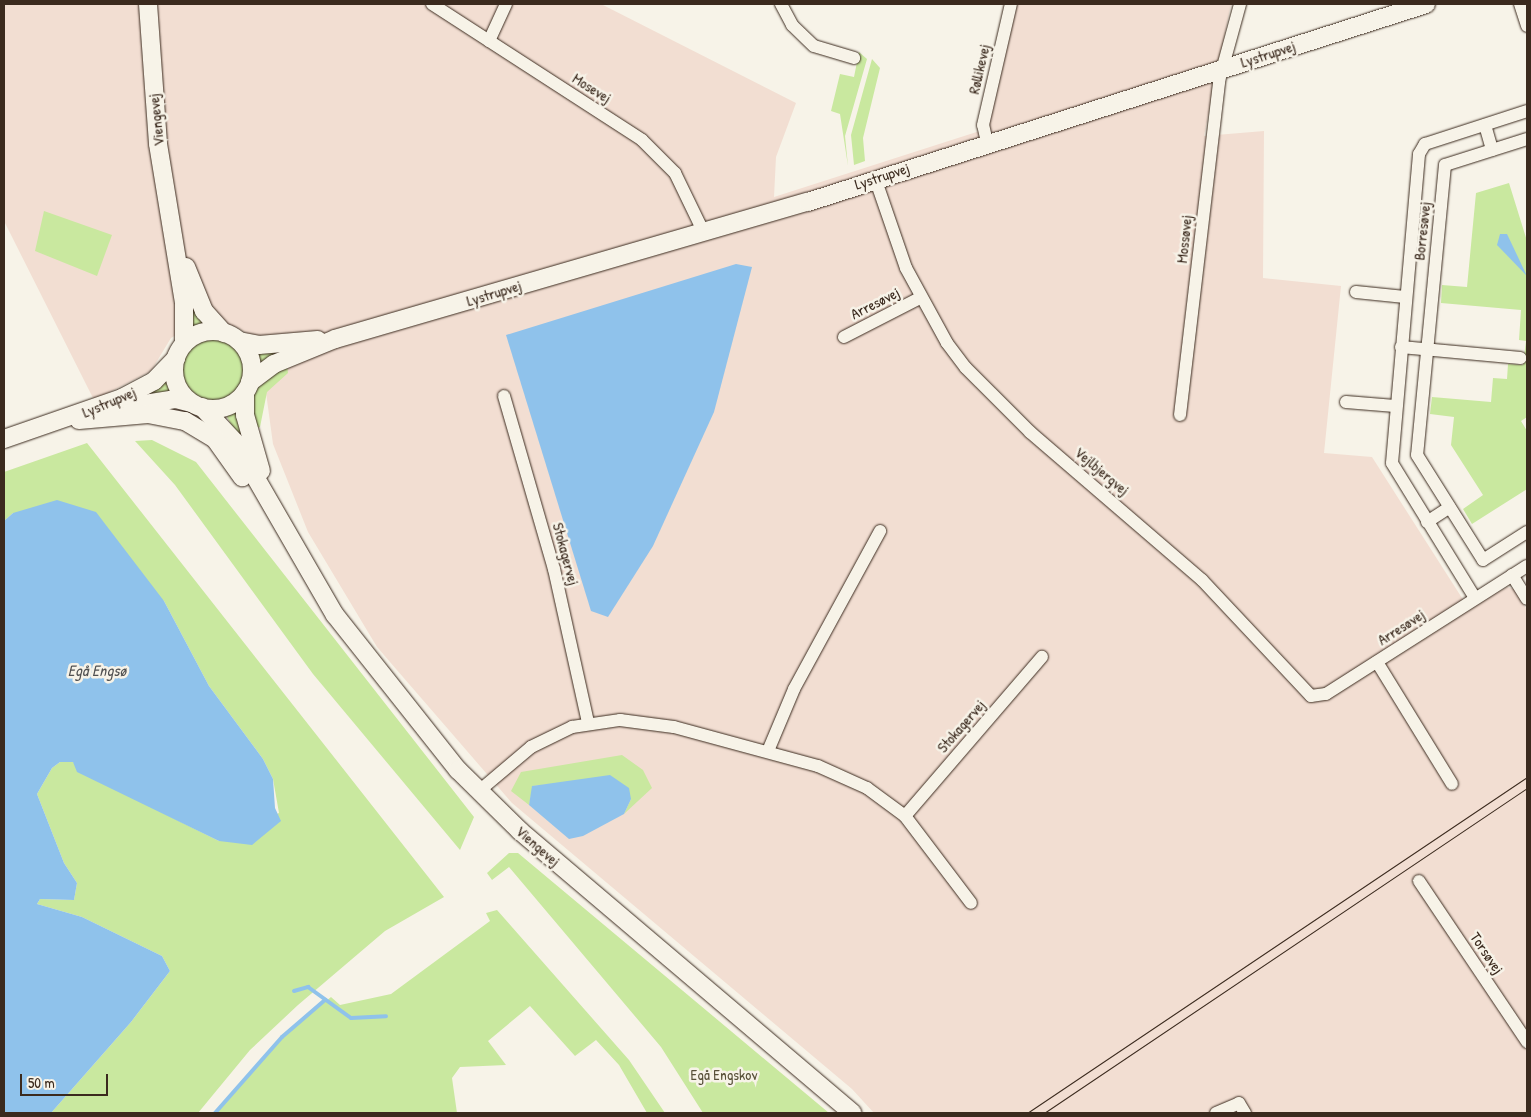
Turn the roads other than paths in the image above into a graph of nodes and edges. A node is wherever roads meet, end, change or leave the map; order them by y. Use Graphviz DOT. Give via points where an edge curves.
graph roads {
  1 [pos="148,4"];
  2 [pos="432,4"];
  3 [pos="506,4"];
  4 [pos="781,4"];
  5 [pos="1011,4"];
  6 [pos="1240,4"];
  7 [pos="1426,4"];
  8 [pos="1520,4"];
  9 [pos="1527,26"];
  10 [pos="489,41"];
  11 [pos="854,58"];
  12 [pos="1222,68"];
  13 [pos="1527,111"];
  14 [pos="1484,125"];
  15 [pos="1527,139"];
  16 [pos="987,142"];
  17 [pos="1492,150"];
  18 [pos="875,178"];
  19 [pos="703,231"];
  20 [pos="174,236"];
  21 [pos="1356,292"];
  22 [pos="1405,296"];
  23 [pos="920,298"];
  24 [pos="232,337"];
  25 [pos="844,337"];
  26 [pos="335,339"];
  27 [pos="1401,347"];
  28 [pos="1427,349"];
  29 [pos="180,351"];
  30 [pos="1520,358"];
  31 [pos="248,387"];
  32 [pos="504,396"];
  33 [pos="1346,402"];
  34 [pos="197,405"];
  35 [pos="1396,406"];
  36 [pos="1180,414"];
  37 [pos="79,420"];
  38 [pos="61,422"];
  39 [pos="4,439"];
  40 [pos="1450,507"];
  41 [pos="1426,522"];
  42 [pos="282,525"];
  43 [pos="880,531"];
  44 [pos="1527,532"];
  45 [pos="1527,566"];
  46 [pos="1512,575"];
  47 [pos="320,591"];
  48 [pos="1475,598"];
  49 [pos="1527,599"];
  50 [pos="1042,657"];
  51 [pos="1377,662"];
  52 [pos="588,722"];
  53 [pos="768,752"];
  54 [pos="1452,784"];
  55 [pos="478,791"];
  56 [pos="905,816"];
  57 [pos="1419,881"];
  58 [pos="971,903"];
  59 [pos="1527,1042"];
  60 [pos="853,1113"];
  61 [pos="1216,1113"];
  62 [pos="1246,1113"];
  1 -- 20 [label="street, Viengevej" via="158,144"];
  2 -- 10 [label="street, Mosevej"];
  3 -- 10 [label="street"];
  4 -- 11 [label="street" via="792,25 814,46"];
  5 -- 16 [label="street, Røllikevej" via="982,125"];
  6 -- 12 [label="street, Mossøvej"];
  7 -- 12 [label="street, Lystrupvej"];
  8 -- 9 [label="street"];
  10 -- 19 [label="street, Mosevej" via="663,158 686,193"];
  12 -- 16 [label="street, Lystrupvej"];
  12 -- 36 [label="street, Mossøvej"];
  13 -- 14 [label="street, Borresøvej"];
  14 -- 17 [label="street"];
  14 -- 22 [label="street, Borresøvej" via="1420,149"];
  15 -- 17 [label="street, Borresøvej"];
  16 -- 18 [label="street, Lystrupvej"];
  17 -- 28 [label="street, Borresøvej" via="1445,165"];
  18 -- 19 [label="street, Lystrupvej"];
  18 -- 23 [label="street, Vejlbjergvej"];
  19 -- 26 [label="street, Lystrupvej"];
  20 -- 24 [label="street, Viengevej" via="204,311"];
  20 -- 29 [label="street, Viengevej" via="185,316"];
  21 -- 22 [label="street"];
  22 -- 27 [label="street, Borresøvej"];
  23 -- 25 [label="street, Arresøvej"];
  23 -- 51 [label="street, Vejlbjergvej" via="947,343 992,396 1202,580 1311,696 1326,694"];
  24 -- 26 [label="street, Lystrupvej" via="259,345"];
  24 -- 29 [label="street" via="201,333"];
  24 -- 31 [label="street" via="250,359"];
  26 -- 31 [label="street, Lystrupvej" via="274,364"];
  27 -- 28 [label="street"];
  27 -- 35 [label="street, Borresøvej"];
  28 -- 30 [label="street"];
  28 -- 40 [label="street, Borresøvej" via="1417,455"];
  29 -- 34 [label="street" via="177,385"];
  29 -- 38 [label="street, Lystrupvej" via="146,386"];
  31 -- 34 [label="street" via="225,407"];
  31 -- 42 [label="street, Viengevej" via="243,406 252,447"];
  32 -- 52 [label="street, Stokagervej" via="554,568"];
  33 -- 35 [label="street"];
  34 -- 37 [label="street, Lystrupvej" via="180,399"];
  34 -- 42 [label="street, Viengevej" via="231,436"];
  35 -- 41 [label="street, Borresøvej" via="1393,467"];
  37 -- 38 [label="street, Lystrupvej"];
  37 -- 47 [label="street" via="160,414 185,421 209,434"];
  38 -- 39 [label="street, Lystrupvej"];
  40 -- 41 [label="street"];
  40 -- 44 [label="street, Borresøvej" via="1483,560"];
  41 -- 48 [label="street, Borresøvej"];
  42 -- 47 [label="street, Viengevej"];
  43 -- 53 [label="street" via="794,689"];
  45 -- 46 [label="street, Arresøvej"];
  46 -- 48 [label="street, Arresøvej"];
  46 -- 49 [label="street"];
  47 -- 55 [label="street, Viengevej" via="414,719"];
  48 -- 51 [label="street, Arresøvej"];
  50 -- 56 [label="street, Stokagervej"];
  51 -- 54 [label="street, Arresøvej"];
  52 -- 53 [label="street" via="643,721"];
  52 -- 55 [label="street" via="530,747"];
  53 -- 56 [label="street" via="842,776"];
  55 -- 60 [label="street, Viengevej"];
  56 -- 58 [label="street"];
  57 -- 59 [label="street, Torsøvej"];
  61 -- 62 [label="street" via="1239,1103"];
}
